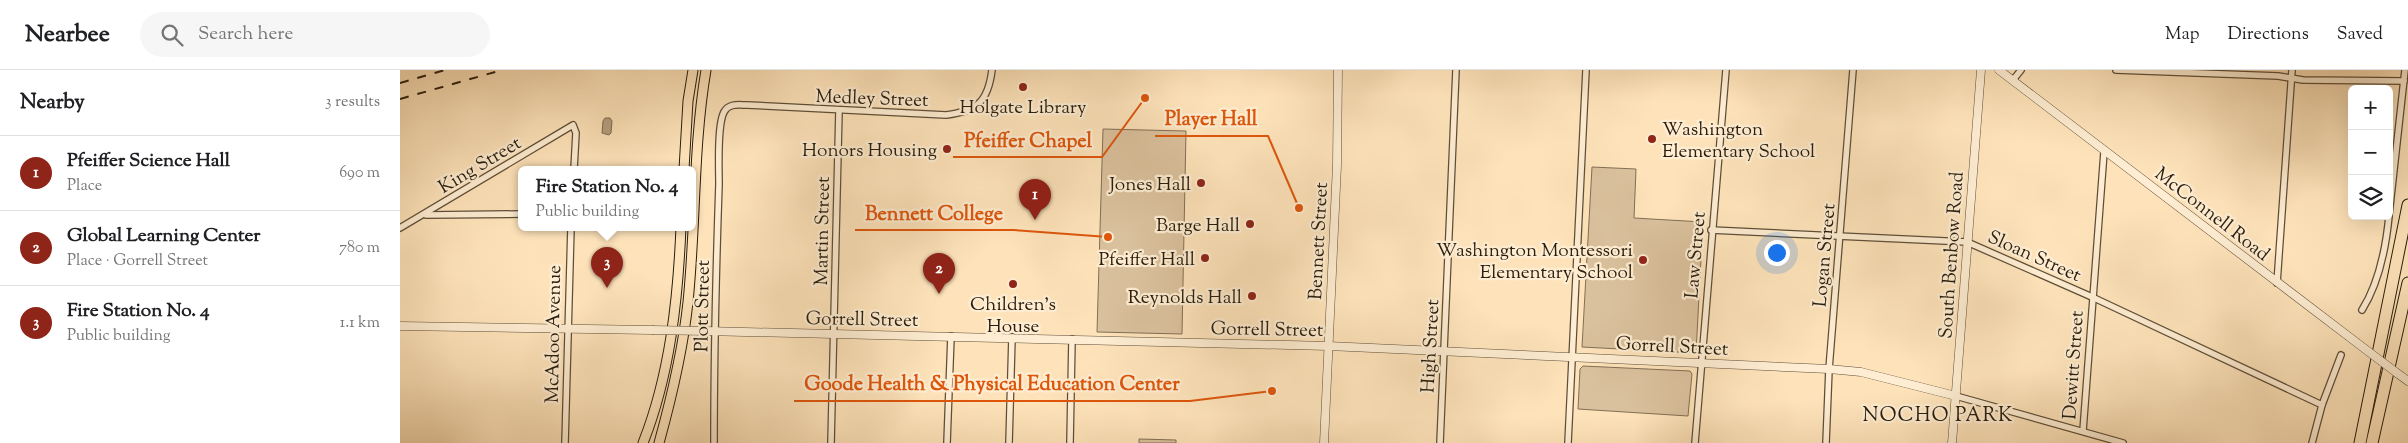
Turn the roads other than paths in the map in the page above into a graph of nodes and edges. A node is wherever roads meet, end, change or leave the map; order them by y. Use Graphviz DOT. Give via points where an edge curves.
graph roads {
  1 [pos="693,70"];
  2 [pos="706,70"];
  3 [pos="992,70"];
  4 [pos="1338,70"];
  5 [pos="1456,70"];
  6 [pos="1586,70"];
  7 [pos="1726,70"];
  8 [pos="1853,70"];
  9 [pos="1981,70"];
  10 [pos="1999,70"];
  11 [pos="2022,70"];
  12 [pos="2116,70"];
  13 [pos="2292,70"];
  14 [pos="2404,70"];
  15 [pos="2291,78"];
  16 [pos="2013,80"];
  17 [pos="2404,81"];
  18 [pos="725,110"];
  19 [pos="839,110"];
  20 [pos="2104,152"];
  21 [pos="574,166"];
  22 [pos="684,166"];
  23 [pos="696,166"];
  24 [pos="2393,179"];
  25 [pos="2408,205"];
  26 [pos="424,214"];
  27 [pos="518,214"];
  28 [pos="2388,220"];
  29 [pos="400,228"];
  30 [pos="1711,230"];
  31 [pos="571,231"];
  32 [pos="681,231"];
  33 [pos="692,231"];
  34 [pos="1840,235"];
  35 [pos="1967,242"];
  36 [pos="2277,283"];
  37 [pos="2408,283"];
  38 [pos="2092,297"];
  39 [pos="2362,310"];
  40 [pos="400,326"];
  41 [pos="567,329"];
  42 [pos="714,332"];
  43 [pos="834,334"];
  44 [pos="951,336"];
  45 [pos="1012,337"];
  46 [pos="1072,339"];
  47 [pos="1328,346"];
  48 [pos="1444,352"];
  49 [pos="2341,355"];
  50 [pos="1571,357"];
  51 [pos="1700,363"];
  52 [pos="1829,369"];
  53 [pos="2408,381"];
  54 [pos="1956,396"];
  55 [pos="2322,405"];
  56 [pos="2083,431"];
  57 [pos="565,443"];
  58 [pos="643,443"];
  59 [pos="658,443"];
  60 [pos="714,443"];
  61 [pos="831,443"];
  62 [pos="947,443"];
  63 [pos="1009,443"];
  64 [pos="1070,443"];
  65 [pos="1324,443"];
  66 [pos="1440,443"];
  67 [pos="1568,443"];
  68 [pos="1694,443"];
  69 [pos="1826,443"];
  70 [pos="1952,443"];
  71 [pos="2123,443"];
  72 [pos="2312,443"];
  73 [pos="2360,443"];
  74 [pos="2372,443"];
  1 -- 22 [label="main road"];
  2 -- 23 [label="main road"];
  3 -- 19 [label="street, Medley Street" via="985,96 978,106 965,113"];
  4 -- 47 [label="street, Bennett Street"];
  5 -- 48 [label="street, High Street"];
  6 -- 50 [label="street"];
  7 -- 30 [label="street, Law Street"];
  8 -- 34 [label="street, Logan Street"];
  9 -- 35 [label="street, South Benbow Road"];
  10 -- 16 [label="street, McConnell Road"];
  11 -- 16 [label="street"];
  12 -- 15 [label="street"];
  13 -- 15 [label="street"];
  14 -- 17 [label="street"];
  15 -- 17 [label="street"];
  15 -- 36 [label="street"];
  16 -- 20 [label="street, McConnell Road"];
  17 -- 24 [label="street"];
  18 -- 19 [label="street, Medley Street" via="732,105"];
  18 -- 42 [label="street, Plott Street" via="720,150"];
  19 -- 43 [label="street, Martin Street"];
  20 -- 36 [label="street, McConnell Road"];
  20 -- 38 [label="street, Dewitt Street"];
  21 -- 26 [label="street, King Street" via="576,133 573,125"];
  25 -- 73 [label="highway"];
  26 -- 27 [label="street"];
  26 -- 29 [label="street, King Street"];
  28 -- 39 [label="street" via="2376,277"];
  30 -- 34 [label="street, Sloan Street"];
  30 -- 51 [label="street, Law Street"];
  31 -- 41 [label="street, McAdoo Avenue"];
  32 -- 58 [label="main road" via="669,345"];
  33 -- 59 [label="main road" via="686,318 675,384"];
  34 -- 35 [label="street, Sloan Street"];
  34 -- 52 [label="street, Logan Street"];
  35 -- 38 [label="street, Sloan Street"];
  35 -- 54 [label="street, South Benbow Road"];
  36 -- 53 [label="street, McConnell Road, bridge"];
  37 -- 74 [label="highway"];
  38 -- 55 [label="street, Sloan Street"];
  38 -- 56 [label="street, Dewitt Street"];
  40 -- 41 [label="street, Gorrell Street"];
  41 -- 42 [label="street, Gorrell Street, bridge"];
  41 -- 57 [label="street, McAdoo Avenue"];
  42 -- 43 [label="street, Gorrell Street"];
  42 -- 60 [label="street, Plott Street"];
  43 -- 44 [label="street, Gorrell Street"];
  43 -- 61 [label="street, Martin Street"];
  44 -- 45 [label="street, Gorrell Street"];
  44 -- 62 [label="street"];
  45 -- 46 [label="street, Gorrell Street"];
  45 -- 63 [label="street"];
  46 -- 47 [label="street, Gorrell Street"];
  46 -- 64 [label="street"];
  47 -- 48 [label="street, Gorrell Street"];
  47 -- 65 [label="street, Bennett Street"];
  48 -- 50 [label="street, Gorrell Street"];
  48 -- 66 [label="street, High Street"];
  49 -- 55 [label="street"];
  50 -- 51 [label="street, Gorrell Street"];
  50 -- 67 [label="street"];
  51 -- 52 [label="street, Gorrell Street"];
  51 -- 68 [label="street, Law Street"];
  52 -- 54 [label="street, Gorrell Street" via="1861,372"];
  52 -- 69 [label="street, Logan Street"];
  54 -- 56 [label="street, Gorrell Street"];
  54 -- 70 [label="street, South Benbow Road"];
  55 -- 72 [label="street"];
  56 -- 71 [label="street, Gorrell Street"];
}
